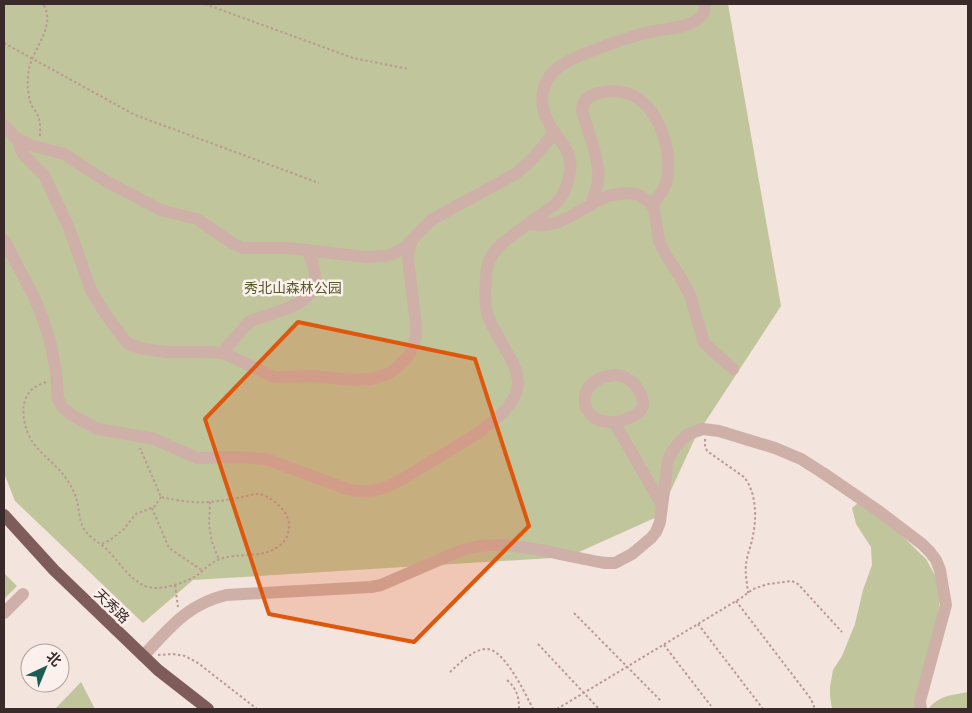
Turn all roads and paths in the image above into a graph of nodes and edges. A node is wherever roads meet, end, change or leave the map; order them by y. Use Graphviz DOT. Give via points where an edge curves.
graph roads {
  1 [pos="43,4"];
  2 [pos="205,4"];
  3 [pos="704,4"];
  4 [pos="4,43"];
  5 [pos="32,59"];
  6 [pos="409,69"];
  7 [pos="4,125"];
  8 [pos="555,132"];
  9 [pos="18,139"];
  10 [pos="39,148"];
  11 [pos="319,183"];
  12 [pos="591,205"];
  13 [pos="652,206"];
  14 [pos="528,224"];
  15 [pos="4,240"];
  16 [pos="412,240"];
  17 [pos="308,250"];
  18 [pos="222,353"];
  19 [pos="733,369"];
  20 [pos="56,377"];
  21 [pos="614,422"];
  22 [pos="705,429"];
  23 [pos="134,435"];
  24 [pos="161,497"];
  25 [pos="210,502"];
  26 [pos="662,505"];
  27 [pos="152,508"];
  28 [pos="4,515"];
  29 [pos="101,544"];
  30 [pos="219,560"];
  31 [pos="203,571"];
  32 [pos="175,585"];
  33 [pos="23,594"];
  34 [pos="748,594"];
  35 [pos="736,602"];
  36 [pos="574,612"];
  37 [pos="4,613"];
  38 [pos="179,619"];
  39 [pos="698,624"];
  40 [pos="842,632"];
  41 [pos="538,644"];
  42 [pos="664,645"];
  43 [pos="143,656"];
  44 [pos="627,667"];
  45 [pos="450,672"];
  46 [pos="507,680"];
  47 [pos="584,693"];
  48 [pos="662,702"];
  49 [pos="711,706"];
  50 [pos="208,709"];
  51 [pos="257,709"];
  52 [pos="519,709"];
  53 [pos="533,709"];
  54 [pos="557,709"];
  55 [pos="599,709"];
  56 [pos="763,709"];
  57 [pos="815,709"];
  58 [pos="921,709"];
  1 -- 5 [label="path" via="48,20"];
  2 -- 6 [label="path" via="353,58"];
  3 -- 8 [label="street" via="700,18 684,26 610,44 558,68 545,83 542,97 544,113"];
  4 -- 5 [label="path"];
  5 -- 10 [label="path" via="28,94 40,122"];
  5 -- 11 [label="path" via="135,116"];
  7 -- 9 [label="street"];
  8 -- 14 [label="street" via="568,151 570,172 559,200"];
  8 -- 16 [label="street" via="517,173 431,220"];
  9 -- 10 [label="street"];
  9 -- 18 [label="street" via="24,155 44,175 69,228 91,290 126,342 143,349 168,352"];
  10 -- 17 [label="street" via="64,154 104,180 161,210 197,219 243,248"];
  12 -- 13 [label="street" via="608,196 625,193 636,194"];
  12 -- 13 [label="street" via="598,170 582,110 592,94 608,91 636,97 657,121 664,138 669,166 666,184"];
  12 -- 14 [label="street" via="556,223"];
  13 -- 19 [label="street" via="659,241 690,295 704,343"];
  14 -- 23 [label="street" via="494,251 486,274 487,313 515,369 518,386 515,397 492,422 402,480 373,491 357,492 266,459 197,458 154,439"];
  15 -- 20 [label="street" via="40,311 50,341"];
  16 -- 17 [label="street" via="386,256"];
  16 -- 18 [label="street" via="408,255 416,337 410,353 393,371 371,379 352,380 315,376 274,377"];
  17 -- 18 [label="street" via="315,274 314,286 307,296 279,312 250,322"];
  20 -- 23 [label="street" via="58,399 73,416 98,429"];
  20 -- 29 [label="path" via="26,396 26,426 32,442 72,487 83,528"];
  21 -- 21 [label="street" via="625,420 641,409 637,386 625,376 598,379 584,396 593,416 600,421"];
  21 -- 26 [label="street"];
  22 -- 26 [label="street" via="687,435 672,452"];
  22 -- 34 [label="path" via="707,452 744,477 753,492 753,539 746,559"];
  22 -- 58 [label="street" via="775,448 801,459 912,535 930,552 940,570 946,605 920,701"];
  23 -- 24 [label="path"];
  24 -- 25 [label="path"];
  24 -- 27 [label="path"];
  25 -- 30 [label="path" via="212,542"];
  25 -- 30 [label="path" via="258,494 275,501 289,521 288,535 272,551"];
  26 -- 38 [label="street" via="656,532 632,554 615,563 517,546 476,546 381,585 226,595 200,604"];
  27 -- 29 [label="path" via="136,514 123,530"];
  27 -- 31 [label="path" via="169,548"];
  28 -- 43 [label="main road, 天秀路" via="54,570"];
  29 -- 32 [label="path" via="127,573 144,585"];
  30 -- 31 [label="path"];
  31 -- 32 [label="path"];
  32 -- 38 [label="path"];
  33 -- 37 [label="street"];
  34 -- 35 [label="path"];
  34 -- 40 [label="path" via="768,584 792,581"];
  35 -- 39 [label="path"];
  35 -- 57 [label="path" via="811,699"];
  36 -- 44 [label="path"];
  38 -- 43 [label="street"];
  39 -- 42 [label="path"];
  39 -- 56 [label="path"];
  41 -- 47 [label="path"];
  42 -- 44 [label="path"];
  42 -- 49 [label="path"];
  43 -- 50 [label="main road, 天秀路"];
  43 -- 51 [label="path" via="185,656"];
  44 -- 47 [label="path"];
  44 -- 48 [label="path"];
  45 -- 53 [label="path" via="476,652 490,649 512,671"];
  46 -- 52 [label="path" via="516,690"];
  47 -- 54 [label="path"];
  47 -- 55 [label="path"];
}
